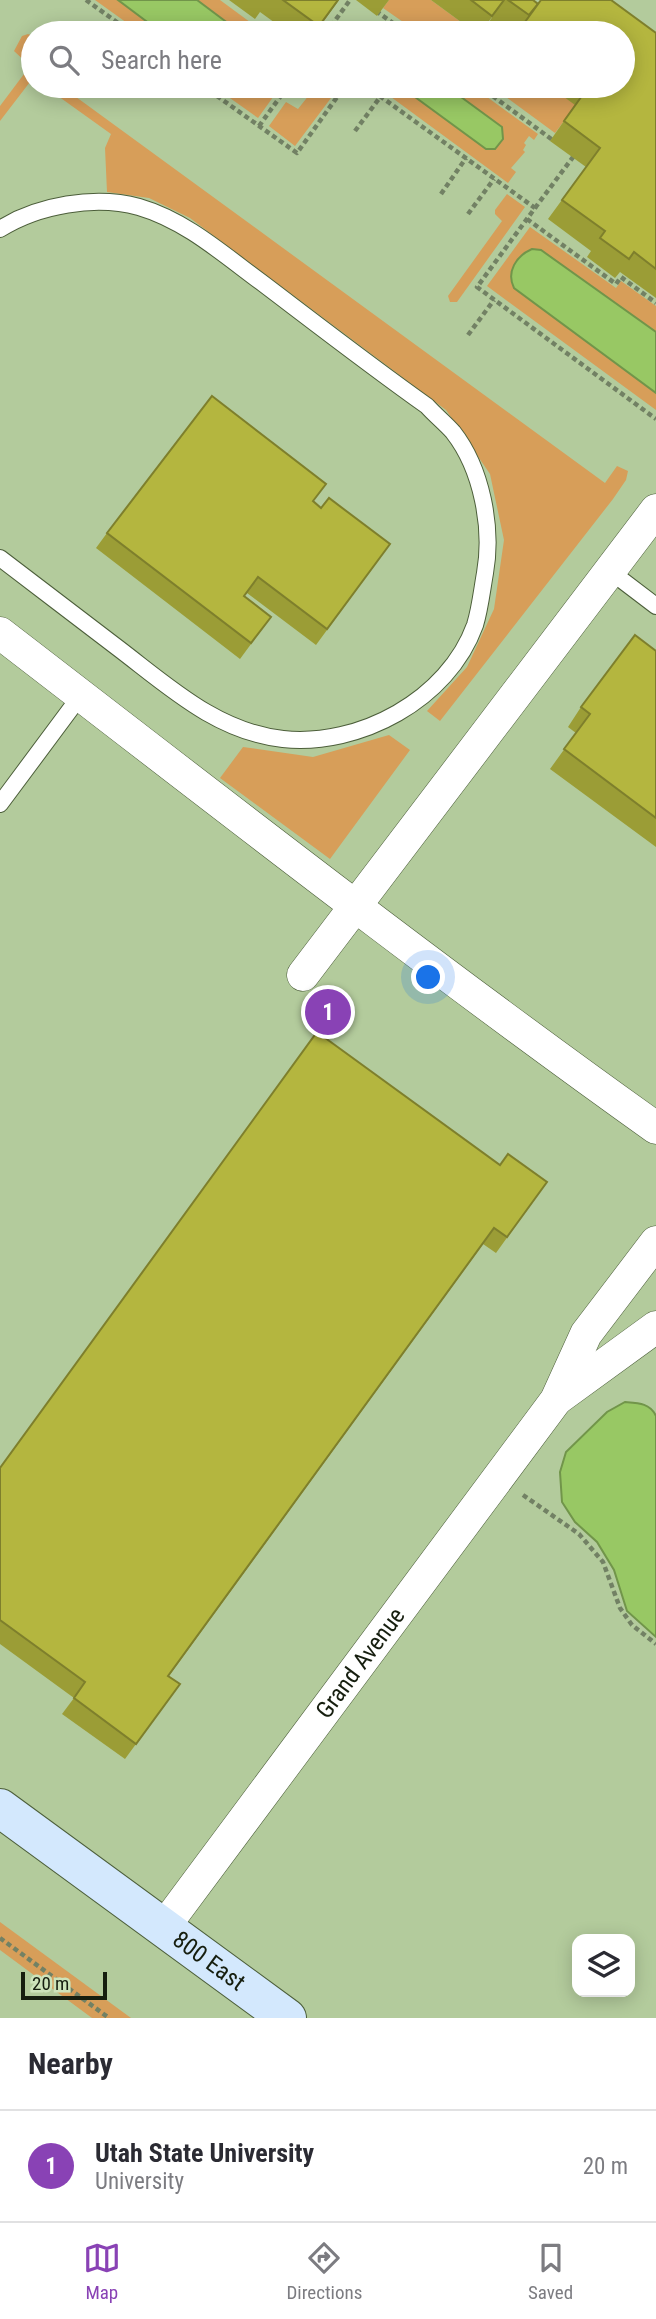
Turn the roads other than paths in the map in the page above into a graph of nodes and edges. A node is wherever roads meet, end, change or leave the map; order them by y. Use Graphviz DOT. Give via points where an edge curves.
graph roads {
  1 [pos="0,229"];
  2 [pos="656,510"];
  3 [pos="0,558"];
  4 [pos="610,571"];
  5 [pos="656,606"];
  6 [pos="0,633"];
  7 [pos="81,695"];
  8 [pos="0,804"];
  9 [pos="355,906"];
  10 [pos="303,975"];
  11 [pos="656,1128"];
  12 [pos="656,1242"];
  13 [pos="656,1327"];
  14 [pos="555,1400"];
  15 [pos="0,1808"];
  16 [pos="164,1927"];
  17 [pos="287,2018"];
  1 -- 3 [label="lane" via="33,213 108,203 163,215 204,240 427,406 454,433 480,488 488,556 475,625 451,667 400,713 356,731 309,739 256,734 213,718"];
  2 -- 4 [label="street"];
  4 -- 5 [label="lane"];
  4 -- 9 [label="street"];
  6 -- 7 [label="street"];
  7 -- 8 [label="lane"];
  7 -- 9 [label="street"];
  9 -- 10 [label="street"];
  9 -- 11 [label="street"];
  12 -- 14 [label="street, Grand Avenue" via="586,1334"];
  13 -- 14 [label="street, Grand Avenue"];
  14 -- 16 [label="street, Grand Avenue"];
  15 -- 16 [label="main road, 800 East"];
  16 -- 17 [label="main road, 800 East"];
}
